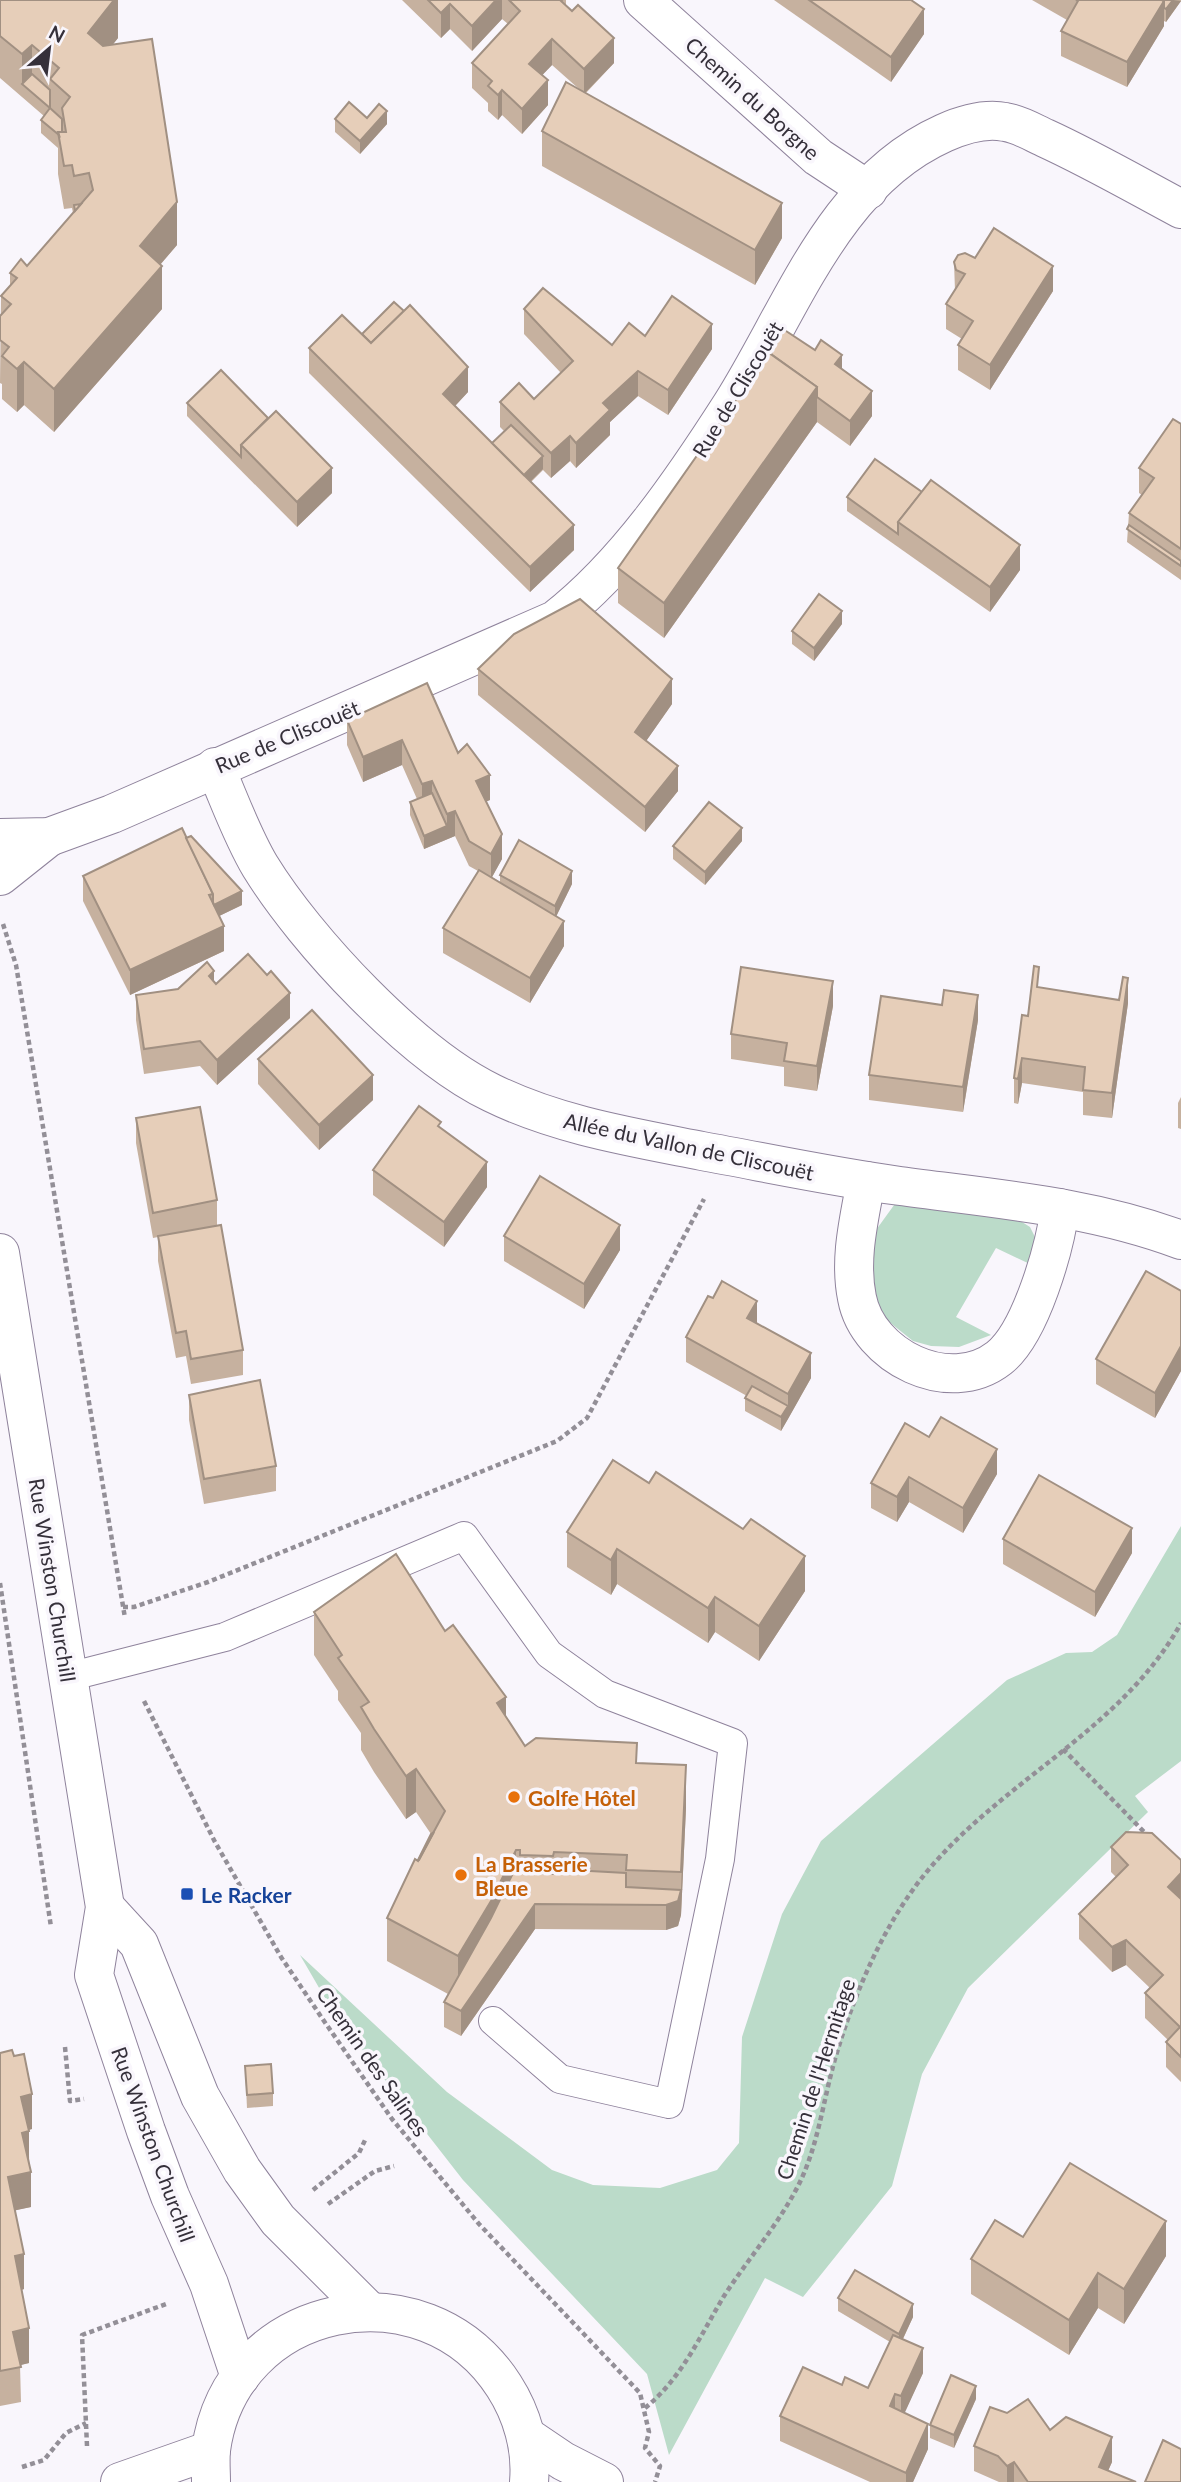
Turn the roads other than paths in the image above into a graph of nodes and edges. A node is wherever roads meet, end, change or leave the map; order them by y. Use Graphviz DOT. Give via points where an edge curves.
graph roads {
  1 [pos="643,0"];
  2 [pos="868,190"];
  3 [pos="1181,209"];
  4 [pos="215,766"];
  5 [pos="49,837"];
  6 [pos="0,838"];
  7 [pos="0,876"];
  8 [pos="866,1181"];
  9 [pos="1060,1208"];
  10 [pos="1181,1240"];
  11 [pos="0,1252"];
  12 [pos="68,1677"];
  13 [pos="105,1907"];
  14 [pos="492,2021"];
  15 [pos="369,2311"];
  16 [pos="240,2376"];
  17 [pos="526,2436"];
  18 [pos="211,2466"];
  19 [pos="120,2482"];
  20 [pos="529,2482"];
  21 [pos="604,2482"];
  1 -- 2 [label="street, Chemin du Borgne" via="818,157"];
  2 -- 3 [label="street, Rue de Cliscouët" via="930,139 961,126 1005,122 1062,146"];
  2 -- 4 [label="street, Rue de Cliscouët" via="823,245 752,371 680,483 580,601 519,638"];
  4 -- 5 [label="street, Rue de Cliscouët" via="112,814"];
  4 -- 8 [label="street, Allée du Vallon de Cliscouët" via="260,865 301,923 352,982 444,1065 491,1093 542,1114 635,1138"];
  5 -- 6 [label="street, Rue de Cliscouët"];
  5 -- 7 [label="street, Rue de Cliscouët"];
  8 -- 9 [label="street, Allée du Vallon de Cliscouët"];
  8 -- 9 [label="street" via="854,1244 862,1316 876,1338 898,1357 933,1372 973,1373 1000,1358 1019,1332 1038,1291 1056,1239"];
  9 -- 10 [label="street, Allée du Vallon de Cliscouët" via="1132,1222"];
  11 -- 12 [label="street, Rue Winston Churchill"];
  12 -- 13 [label="street, Rue Winston Churchill"];
  12 -- 14 [label="lane" via="225,1637 464,1536 549,1654 604,1695 733,1743 720,1859 669,2104 560,2078"];
  13 -- 15 [label="street" via="139,1944 200,2096 242,2170 278,2220"];
  13 -- 16 [label="street, Rue Winston Churchill" via="94,1975 146,2131 209,2284"];
  15 -- 16 [label="street" via="331,2315 296,2328 265,2349"];
  15 -- 17 [label="street" via="405,2314 439,2326 469,2346 495,2371 514,2401"];
  16 -- 18 [label="street" via="221,2411"];
  17 -- 20 [label="street"];
  17 -- 21 [label="street"];
  18 -- 19 [label="street"];
}
